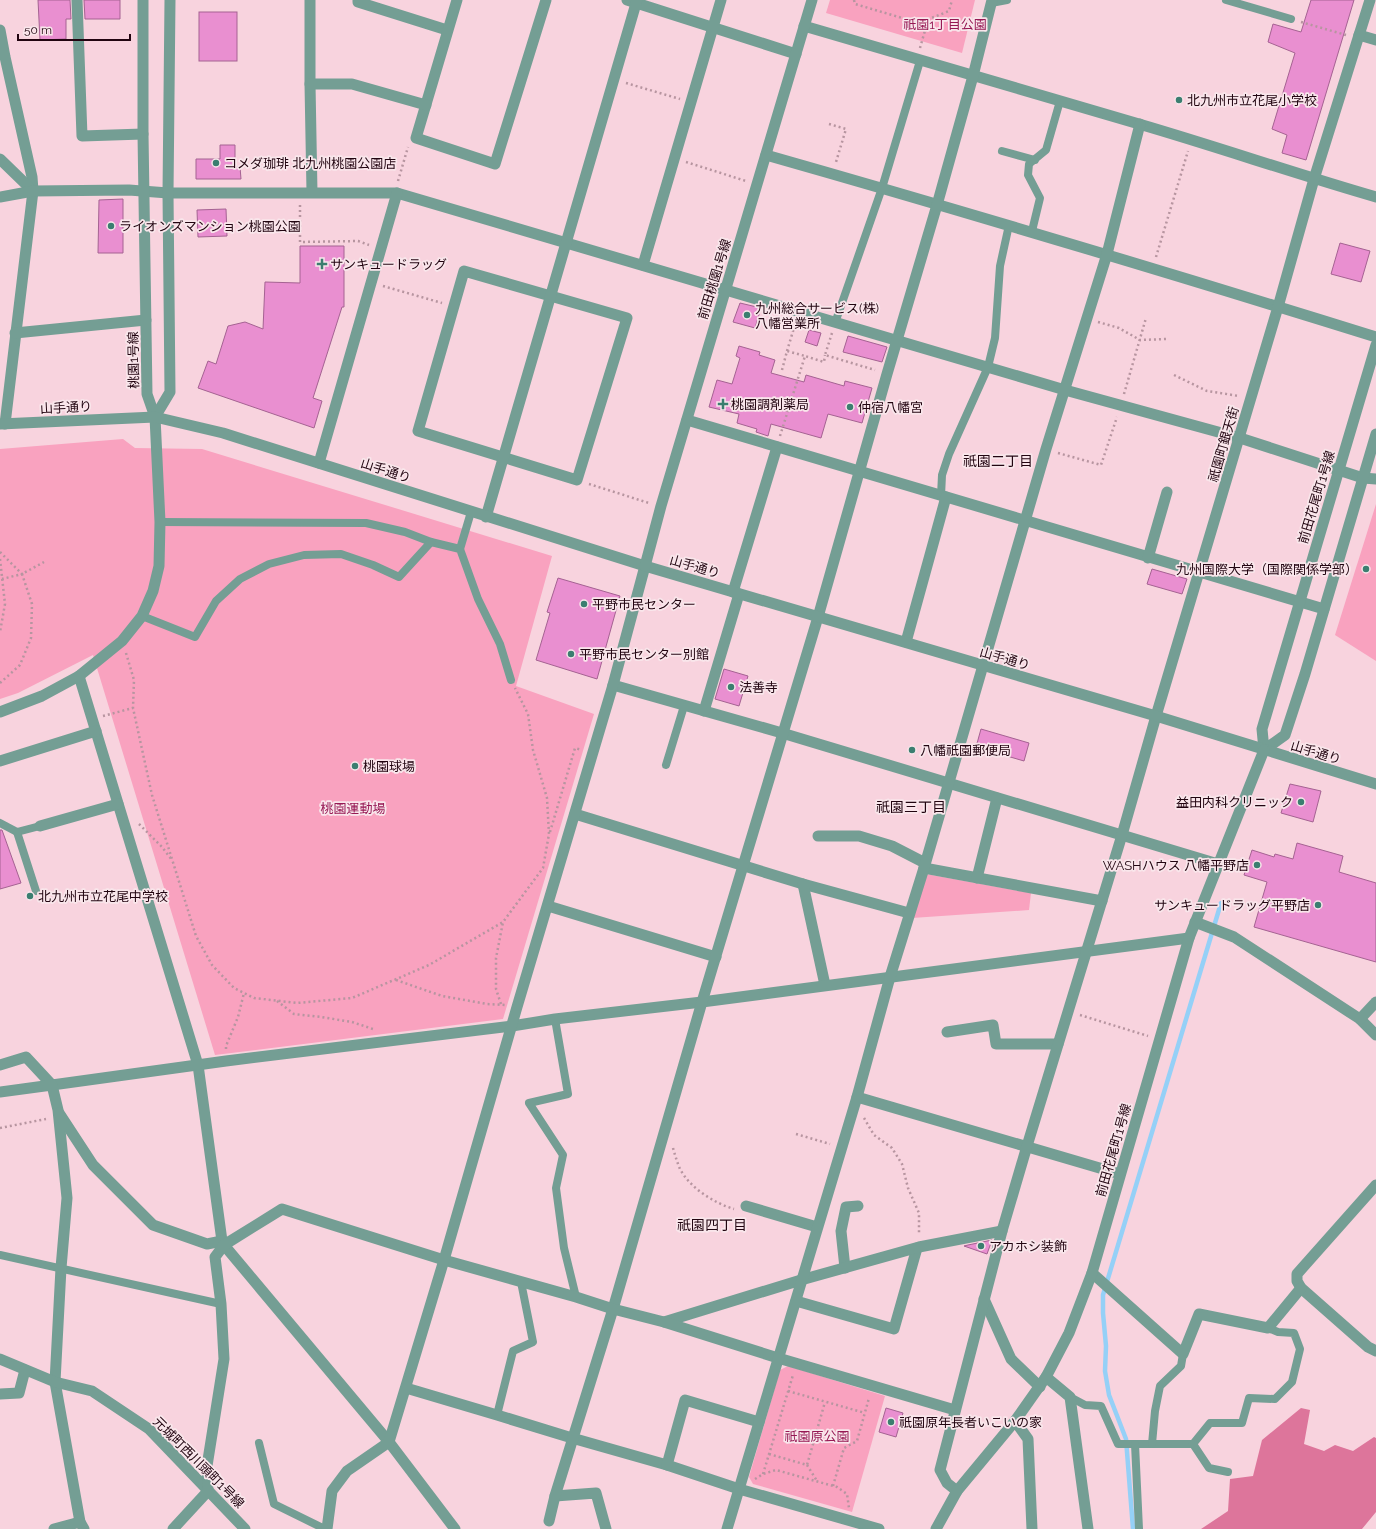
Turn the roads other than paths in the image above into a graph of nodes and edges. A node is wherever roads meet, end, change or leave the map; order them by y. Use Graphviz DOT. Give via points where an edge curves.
graph roads {
  1 [pos="77,0"];
  2 [pos="143,0"];
  3 [pos="170,0"];
  4 [pos="310,0"];
  5 [pos="358,0"];
  6 [pos="457,0"];
  7 [pos="546,0"];
  8 [pos="721,0"];
  9 [pos="812,0"];
  10 [pos="1007,0"];
  11 [pos="1226,0"];
  12 [pos="1370,0"];
  13 [pos="633,1"];
  14 [pos="991,2"];
  15 [pos="1247,3"];
  16 [pos="1291,19"];
  17 [pos="804,26"];
  18 [pos="712,28"];
  19 [pos="0,30"];
  20 [pos="447,30"];
  21 [pos="1358,37"];
  22 [pos="1376,40"];
  23 [pos="796,54"];
  24 [pos="919,60"];
  25 [pos="973,76"];
  26 [pos="310,84"];
  27 [pos="1060,101"];
  28 [pos="426,105"];
  29 [pos="1140,124"];
  30 [pos="143,134"];
  31 [pos="1002,151"];
  32 [pos="766,155"];
  33 [pos="0,159"];
  34 [pos="1035,160"];
  35 [pos="1314,179"];
  36 [pos="882,188"];
  37 [pos="33,191"];
  38 [pos="144,191"];
  39 [pos="312,192"];
  40 [pos="168,193"];
  41 [pos="396,193"];
  42 [pos="0,197"];
  43 [pos="1376,197"];
  44 [pos="937,205"];
  45 [pos="1009,225"];
  46 [pos="1032,231"];
  47 [pos="565,244"];
  48 [pos="1107,254"];
  49 [pos="643,265"];
  50 [pos="725,291"];
  51 [pos="551,296"];
  52 [pos="1278,307"];
  53 [pos="146,320"];
  54 [pos="835,323"];
  55 [pos="15,333"];
  56 [pos="1376,337"];
  57 [pos="896,341"];
  58 [pos="1376,346"];
  59 [pos="988,367"];
  60 [pos="1065,390"];
  61 [pos="155,417"];
  62 [pos="687,420"];
  63 [pos="2,424"];
  64 [pos="1376,434"];
  65 [pos="1240,438"];
  66 [pos="777,447"];
  67 [pos="503,457"];
  68 [pos="319,463"];
  69 [pos="1338,470"];
  70 [pos="860,472"];
  71 [pos="1363,478"];
  72 [pos="1376,479"];
  73 [pos="1167,492"];
  74 [pos="943,496"];
  75 [pos="471,512"];
  76 [pos="486,517"];
  77 [pos="1026,521"];
  78 [pos="160,522"];
  79 [pos="431,542"];
  80 [pos="460,549"];
  81 [pos="1148,558"];
  82 [pos="645,566"];
  83 [pos="1199,572"];
  84 [pos="736,593"];
  85 [pos="1299,603"];
  86 [pos="1324,609"];
  87 [pos="142,616"];
  88 [pos="818,617"];
  89 [pos="906,642"];
  90 [pos="982,666"];
  91 [pos="79,676"];
  92 [pos="511,680"];
  93 [pos="614,685"];
  94 [pos="684,706"];
  95 [pos="704,711"];
  96 [pos="0,712"];
  97 [pos="1156,716"];
  98 [pos="96,731"];
  99 [pos="782,733"];
  100 [pos="1264,750"];
  101 [pos="0,761"];
  102 [pos="666,765"];
  103 [pos="948,783"];
  104 [pos="1376,784"];
  105 [pos="997,798"];
  106 [pos="118,804"];
  107 [pos="575,814"];
  108 [pos="0,823"];
  109 [pos="40,826"];
  110 [pos="17,832"];
  111 [pos="1122,835"];
  112 [pos="818,836"];
  113 [pos="1218,864"];
  114 [pos="743,865"];
  115 [pos="924,865"];
  116 [pos="977,878"];
  117 [pos="803,884"];
  118 [pos="36,891"];
  119 [pos="1102,901"];
  120 [pos="548,906"];
  121 [pos="909,913"];
  122 [pos="1195,922"];
  123 [pos="1189,938"];
  124 [pos="1086,952"];
  125 [pos="716,957"];
  126 [pos="890,977"];
  127 [pos="825,985"];
  128 [pos="702,1002"];
  129 [pos="1376,1002"];
  130 [pos="556,1019"];
  131 [pos="1360,1019"];
  132 [pos="512,1026"];
  133 [pos="946,1032"];
  134 [pos="1376,1035"];
  135 [pos="1058,1044"];
  136 [pos="0,1065"];
  137 [pos="198,1065"];
  138 [pos="52,1085"];
  139 [pos="0,1092"];
  140 [pos="857,1097"];
  141 [pos="58,1114"];
  142 [pos="1027,1146"];
  143 [pos="1120,1174"];
  144 [pos="1376,1185"];
  145 [pos="746,1206"];
  146 [pos="858,1206"];
  147 [pos="817,1227"];
  148 [pos="1002,1231"];
  149 [pos="223,1243"];
  150 [pos="918,1248"];
  151 [pos="0,1255"];
  152 [pos="444,1260"];
  153 [pos="61,1268"];
  154 [pos="845,1268"];
  155 [pos="1092,1273"];
  156 [pos="801,1280"];
  157 [pos="521,1282"];
  158 [pos="1301,1288"];
  159 [pos="576,1297"];
  160 [pos="984,1299"];
  161 [pos="796,1301"];
  162 [pos="221,1304"];
  163 [pos="613,1309"];
  164 [pos="664,1322"];
  165 [pos="1268,1328"];
  166 [pos="1376,1351"];
  167 [pos="1184,1354"];
  168 [pos="778,1358"];
  169 [pos="0,1359"];
  170 [pos="25,1370"];
  171 [pos="1046,1377"];
  172 [pos="55,1382"];
  173 [pos="1040,1387"];
  174 [pos="406,1388"];
  175 [pos="0,1394"];
  176 [pos="1070,1397"];
  177 [pos="955,1410"];
  178 [pos="498,1415"];
  179 [pos="1015,1421"];
  180 [pos="759,1422"];
  181 [pos="572,1438"];
  182 [pos="389,1442"];
  183 [pos="260,1443"];
  184 [pos="1133,1444"];
  185 [pos="1152,1444"];
  186 [pos="1193,1444"];
  187 [pos="667,1465"];
  188 [pos="1228,1472"];
  189 [pos="739,1489"];
  190 [pos="208,1491"];
  191 [pos="957,1491"];
  192 [pos="555,1496"];
  193 [pos="549,1521"];
  194 [pos="82,1526"];
  195 [pos="54,1529"];
  196 [pos="173,1529"];
  197 [pos="245,1529"];
  198 [pos="326,1529"];
  199 [pos="454,1529"];
  200 [pos="606,1529"];
  201 [pos="727,1529"];
  202 [pos="879,1529"];
  203 [pos="936,1529"];
  204 [pos="1032,1529"];
  205 [pos="1088,1529"];
  206 [pos="1139,1529"];
  1 -- 30 [label="street" via="82,136"];
  2 -- 30 [label="street, 桃園1号線"];
  3 -- 40 [label="street"];
  4 -- 26 [label="street"];
  5 -- 20 [label="street"];
  6 -- 20 [label="street"];
  7 -- 28 [label="street" via="495,164 416,138"];
  8 -- 18 [label="street"];
  9 -- 17 [label="street, 前田桃園1号線"];
  10 -- 14 [label="lane"];
  11 -- 15 [label="lane"];
  12 -- 21 [label="street, 祇園町銀天街"];
  13 -- 18 [label="street"];
  13 -- 47 [label="street" via="614,79"];
  14 -- 25 [label="street"];
  15 -- 16 [label="lane"];
  17 -- 23 [label="street, 前田桃園1号線"];
  17 -- 24 [label="street"];
  18 -- 23 [label="street"];
  18 -- 49 [label="street"];
  19 -- 37 [label="street"];
  20 -- 28 [label="street"];
  21 -- 22 [label="street"];
  21 -- 35 [label="street, 祇園町銀天街"];
  23 -- 32 [label="street, 前田桃園1号線"];
  24 -- 25 [label="street"];
  24 -- 36 [label="lane"];
  25 -- 27 [label="street"];
  25 -- 44 [label="street"];
  26 -- 28 [label="street" via="352,84"];
  26 -- 39 [label="street"];
  27 -- 29 [label="street"];
  27 -- 34 [label="lane" via="1046,150"];
  29 -- 35 [label="street"];
  29 -- 48 [label="street"];
  30 -- 38 [label="street, 桃園1号線"];
  31 -- 34 [label="lane"];
  32 -- 36 [label="street"];
  32 -- 50 [label="street, 前田桃園1号線"];
  33 -- 37 [label="street"];
  34 -- 46 [label="lane" via="1029,164 1028,175 1040,198"];
  35 -- 43 [label="street"];
  35 -- 52 [label="street, 祇園町銀天街"];
  36 -- 44 [label="street"];
  36 -- 54 [label="lane"];
  37 -- 38 [label="street"];
  37 -- 42 [label="street"];
  37 -- 55 [label="street"];
  38 -- 40 [label="street"];
  38 -- 53 [label="street, 桃園1号線"];
  39 -- 40 [label="street"];
  39 -- 41 [label="street"];
  40 -- 61 [label="street" via="170,392"];
  41 -- 47 [label="street"];
  41 -- 68 [label="street"];
  44 -- 45 [label="street"];
  44 -- 57 [label="street"];
  45 -- 46 [label="street"];
  45 -- 59 [label="lane" via="1000,266 995,338"];
  46 -- 48 [label="street"];
  47 -- 49 [label="street"];
  47 -- 51 [label="street"];
  48 -- 52 [label="street"];
  48 -- 60 [label="street"];
  49 -- 50 [label="street"];
  50 -- 54 [label="street"];
  50 -- 62 [label="street, 前田桃園1号線"];
  51 -- 67 [label="street"];
  51 -- 67 [label="street" via="626,318 577,480"];
  51 -- 67 [label="street" via="464,271 453,307 418,431"];
  52 -- 56 [label="street"];
  52 -- 65 [label="street, 祇園町銀天街"];
  53 -- 55 [label="street"];
  53 -- 61 [label="street, 桃園1号線" via="147,394"];
  54 -- 57 [label="street"];
  55 -- 63 [label="street"];
  57 -- 59 [label="street"];
  57 -- 70 [label="street"];
  58 -- 69 [label="street, 前田花尾町1号線"];
  59 -- 60 [label="street"];
  59 -- 74 [label="lane" via="949,454 942,475"];
  60 -- 65 [label="street"];
  60 -- 77 [label="street"];
  61 -- 63 [label="street, 山手通り"];
  61 -- 68 [label="street, 山手通り" via="223,433"];
  61 -- 78 [label="street, 桃園1号線"];
  62 -- 66 [label="street"];
  62 -- 82 [label="street, 前田桃園1号線"];
  64 -- 71 [label="street"];
  65 -- 69 [label="street"];
  65 -- 83 [label="street, 祇園町銀天街"];
  66 -- 70 [label="street"];
  66 -- 84 [label="street"];
  67 -- 76 [label="street"];
  68 -- 75 [label="street, 山手通り"];
  69 -- 71 [label="street"];
  69 -- 85 [label="street, 前田花尾町1号線"];
  70 -- 74 [label="street"];
  70 -- 88 [label="street"];
  71 -- 72 [label="street"];
  71 -- 86 [label="street"];
  73 -- 81 [label="street"];
  74 -- 77 [label="street"];
  74 -- 89 [label="street"];
  75 -- 76 [label="street, 山手通り"];
  75 -- 80 [label="lane"];
  76 -- 82 [label="street, 山手通り"];
  77 -- 81 [label="street"];
  77 -- 90 [label="street"];
  78 -- 79 [label="lane" via="366,523 405,532"];
  78 -- 87 [label="street, 桃園1号線" via="159,566 153,591"];
  79 -- 80 [label="lane"];
  79 -- 87 [label="lane" via="399,577 341,554 304,555 269,564 240,579 216,601 195,636"];
  80 -- 92 [label="lane" via="478,599 500,644"];
  81 -- 83 [label="street"];
  82 -- 84 [label="street, 山手通り"];
  82 -- 93 [label="street, 前田桃園1号線"];
  83 -- 85 [label="street"];
  83 -- 97 [label="street, 祇園町銀天街"];
  84 -- 88 [label="street, 山手通り"];
  84 -- 95 [label="street"];
  85 -- 86 [label="street"];
  85 -- 100 [label="street, 前田花尾町1号線" via="1262,729"];
  86 -- 100 [label="street" via="1285,735"];
  87 -- 91 [label="street, 桃園1号線" via="122,641"];
  88 -- 89 [label="street, 山手通り"];
  88 -- 99 [label="street"];
  89 -- 90 [label="street, 山手通り"];
  90 -- 97 [label="street, 山手通り"];
  90 -- 103 [label="street"];
  91 -- 96 [label="street, 桃園1号線" via="42,696"];
  91 -- 98 [label="street"];
  93 -- 94 [label="street"];
  93 -- 107 [label="street, 前田桃園1号線"];
  94 -- 95 [label="street"];
  94 -- 102 [label="lane"];
  95 -- 99 [label="street"];
  97 -- 100 [label="street, 山手通り"];
  97 -- 111 [label="street, 祇園町銀天街"];
  98 -- 101 [label="street"];
  98 -- 106 [label="street"];
  99 -- 103 [label="street"];
  99 -- 114 [label="street"];
  100 -- 104 [label="street, 山手通り"];
  100 -- 113 [label="street, 前田花尾町1号線"];
  103 -- 105 [label="street"];
  103 -- 115 [label="street"];
  105 -- 111 [label="street"];
  105 -- 116 [label="street"];
  106 -- 109 [label="street"];
  106 -- 137 [label="street"];
  107 -- 114 [label="street"];
  107 -- 120 [label="street, 前田桃園1号線"];
  108 -- 110 [label="lane"];
  109 -- 110 [label="lane"];
  110 -- 118 [label="lane"];
  111 -- 113 [label="street"];
  111 -- 119 [label="street, 祇園町銀天街"];
  112 -- 115 [label="street" via="859,836 892,846"];
  113 -- 122 [label="street, 前田花尾町1号線"];
  114 -- 117 [label="street"];
  114 -- 125 [label="street"];
  115 -- 116 [label="street"];
  115 -- 121 [label="street"];
  116 -- 119 [label="street"];
  117 -- 121 [label="street"];
  117 -- 127 [label="street"];
  119 -- 124 [label="street, 祇園町銀天街"];
  120 -- 125 [label="street"];
  120 -- 132 [label="street, 前田桃園1号線"];
  121 -- 126 [label="street"];
  122 -- 123 [label="street, 前田花尾町1号線"];
  122 -- 131 [label="street" via="1234,937"];
  123 -- 124 [label="street"];
  123 -- 143 [label="street, 前田花尾町1号線"];
  124 -- 126 [label="street"];
  124 -- 135 [label="street, 祇園町銀天街"];
  125 -- 128 [label="street"];
  126 -- 127 [label="street"];
  126 -- 140 [label="street"];
  127 -- 128 [label="street"];
  128 -- 130 [label="street"];
  128 -- 163 [label="street"];
  129 -- 131 [label="street"];
  130 -- 132 [label="street"];
  130 -- 159 [label="lane" via="568,1094 529,1103 562,1155 556,1188 564,1248"];
  131 -- 134 [label="street"];
  132 -- 137 [label="street"];
  132 -- 152 [label="street, 前田桃園1号線"];
  133 -- 135 [label="street" via="993,1025 996,1044"];
  135 -- 142 [label="street, 祇園町銀天街"];
  136 -- 138 [label="street" via="26,1057"];
  137 -- 138 [label="street"];
  137 -- 149 [label="street"];
  138 -- 139 [label="street"];
  138 -- 141 [label="street"];
  140 -- 142 [label="street"];
  140 -- 147 [label="street"];
  141 -- 149 [label="street" via="93,1165 153,1225 207,1244"];
  141 -- 153 [label="street" via="67,1198"];
  142 -- 143 [label="street"];
  142 -- 148 [label="street, 祇園町銀天街"];
  143 -- 155 [label="street, 前田花尾町1号線"];
  144 -- 158 [label="street" via="1297,1274"];
  145 -- 147 [label="street"];
  146 -- 154 [label="street" via="846,1207 841,1231"];
  147 -- 156 [label="street"];
  148 -- 150 [label="street"];
  148 -- 160 [label="street, 祇園町銀天街"];
  149 -- 152 [label="street" via="282,1209"];
  149 -- 162 [label="street" via="215,1257"];
  149 -- 182 [label="street"];
  150 -- 154 [label="street"];
  150 -- 161 [label="street" via="894,1329"];
  151 -- 153 [label="lane"];
  152 -- 157 [label="street"];
  152 -- 174 [label="street, 前田桃園1号線"];
  153 -- 162 [label="lane"];
  153 -- 172 [label="street"];
  154 -- 156 [label="street"];
  155 -- 167 [label="street"];
  155 -- 171 [label="street, 前田花尾町1号線" via="1069,1333"];
  156 -- 161 [label="street"];
  156 -- 164 [label="street"];
  157 -- 159 [label="street"];
  157 -- 178 [label="lane" via="533,1342 513,1351"];
  158 -- 165 [label="street"];
  158 -- 166 [label="street" via="1368,1347"];
  159 -- 163 [label="street"];
  160 -- 173 [label="street" via="1011,1359"];
  160 -- 177 [label="street, 祇園町銀天街"];
  161 -- 168 [label="street"];
  162 -- 190 [label="street" via="224,1359 207,1466"];
  163 -- 164 [label="street"];
  163 -- 181 [label="street"];
  164 -- 168 [label="street"];
  165 -- 167 [label="street" via="1199,1314"];
  165 -- 186 [label="lane" via="1278,1332 1294,1333 1300,1349 1292,1382 1275,1399 1249,1398 1242,1423 1210,1423"];
  167 -- 185 [label="lane" via="1181,1366 1160,1386"];
  168 -- 177 [label="street"];
  168 -- 180 [label="street"];
  169 -- 170 [label="street, 元城町西川頭町1号線"];
  170 -- 172 [label="street, 元城町西川頭町1号線"];
  170 -- 175 [label="street" via="19,1393"];
  171 -- 173 [label="street, 前田花尾町1号線"];
  171 -- 176 [label="street"];
  172 -- 190 [label="street, 元城町西川頭町1号線" via="92,1391 150,1429"];
  172 -- 194 [label="street"];
  173 -- 179 [label="street, 前田花尾町1号線"];
  174 -- 178 [label="street"];
  174 -- 182 [label="street, 前田桃園1号線"];
  176 -- 184 [label="lane" via="1086,1405 1101,1406 1118,1444"];
  176 -- 205 [label="street"];
  177 -- 191 [label="street, 祇園町銀天街" via="940,1470 947,1483"];
  178 -- 181 [label="street"];
  179 -- 191 [label="street, 前田花尾町1号線"];
  179 -- 204 [label="street" via="1028,1439"];
  180 -- 187 [label="street" via="685,1400"];
  180 -- 189 [label="street"];
  181 -- 187 [label="street"];
  181 -- 192 [label="street"];
  182 -- 198 [label="street" via="347,1471 332,1491"];
  182 -- 199 [label="street"];
  183 -- 198 [label="lane" via="274,1504"];
  184 -- 185 [label="lane"];
  184 -- 206 [label="lane"];
  185 -- 186 [label="lane"];
  186 -- 188 [label="lane" via="1209,1468"];
  187 -- 189 [label="street"];
  189 -- 201 [label="street"];
  189 -- 202 [label="street"];
  190 -- 196 [label="street"];
  190 -- 197 [label="street, 元城町西川頭町1号線"];
  191 -- 203 [label="street, 前田花尾町1号線"];
  192 -- 193 [label="street"];
  192 -- 200 [label="street" via="596,1493"];
  194 -- 195 [label="street"];
}
